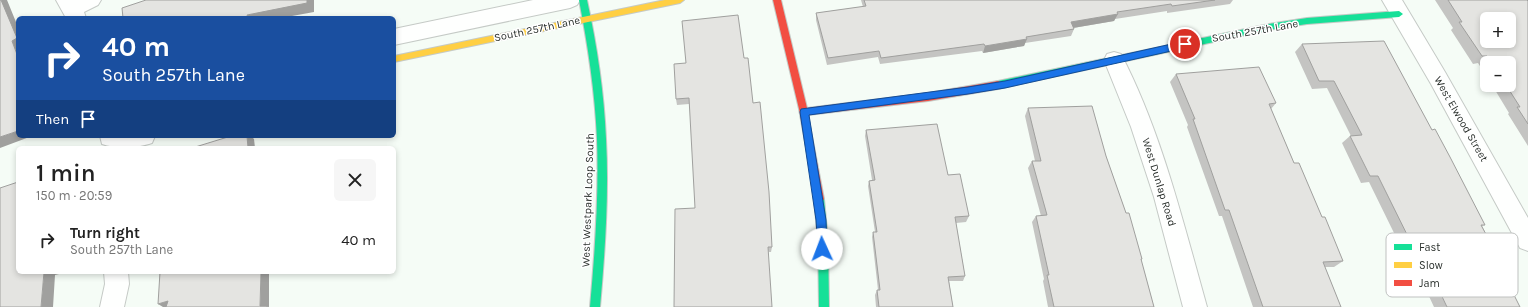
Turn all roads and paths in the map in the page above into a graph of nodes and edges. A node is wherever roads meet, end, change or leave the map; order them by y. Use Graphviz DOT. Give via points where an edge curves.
graph roads {
  1 [pos="92,0"];
  2 [pos="570,0"];
  3 [pos="583,0"];
  4 [pos="680,0"];
  5 [pos="777,0"];
  6 [pos="1396,7"];
  7 [pos="71,9"];
  8 [pos="587,18"];
  9 [pos="396,37"];
  10 [pos="396,59"];
  11 [pos="1114,60"];
  12 [pos="804,112"];
  13 [pos="122,138"];
  14 [pos="111,139"];
  15 [pos="1528,240"];
  16 [pos="116,274"];
  17 [pos="112,307"];
  18 [pos="594,307"];
  19 [pos="824,307"];
  20 [pos="1195,307"];
  1 -- 7 [label="street"];
  2 -- 9 [label="street, South 257th Lane"];
  3 -- 8 [label="street, West Westpark Loop South"];
  4 -- 8 [label="street, South 257th Lane"];
  5 -- 12 [label="street" via="788,37"];
  6 -- 11 [label="street, South 257th Lane" via="1268,27"];
  6 -- 15 [label="street, West Elwood Street"];
  8 -- 10 [label="street, South 257th Lane"];
  8 -- 18 [label="street, West Westpark Loop South" via="597,76 603,140 602,226"];
  11 -- 12 [label="street, South 257th Lane" via="968,91"];
  11 -- 20 [label="street, West Dunlap Road" via="1142,127 1165,197"];
  12 -- 19 [label="street" via="821,220"];
  13 -- 14 [label="street"];
  16 -- 17 [label="street" via="117,284"];
}
